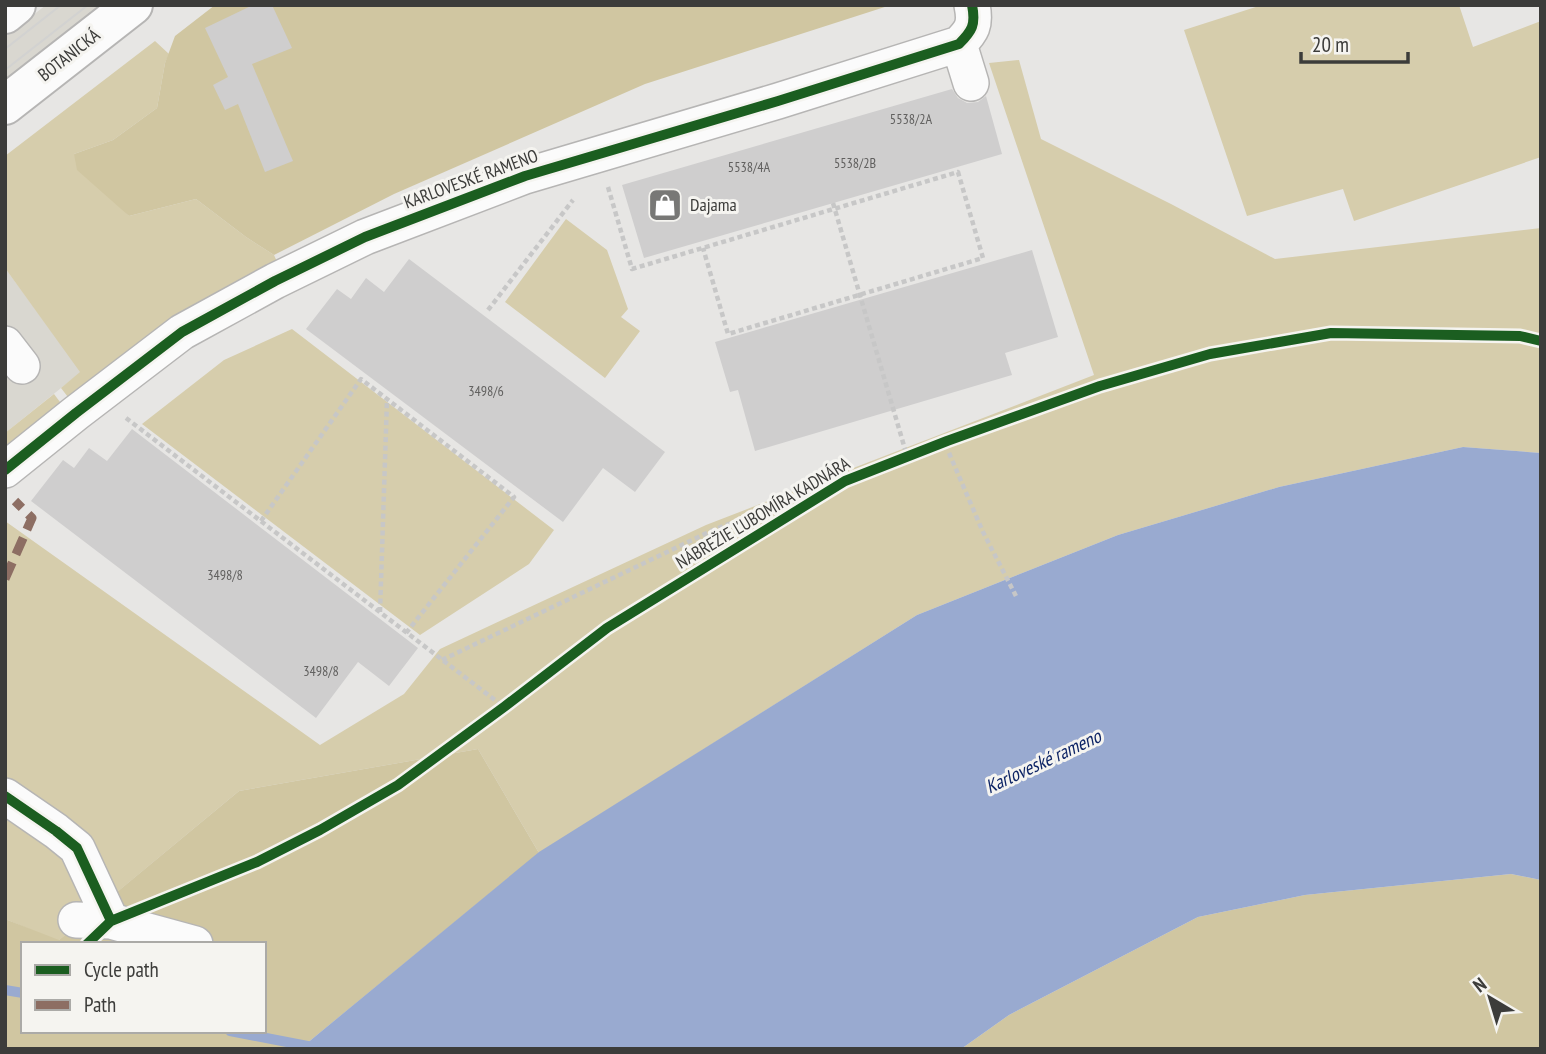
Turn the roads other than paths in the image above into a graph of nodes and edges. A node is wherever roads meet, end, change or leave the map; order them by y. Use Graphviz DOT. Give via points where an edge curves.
graph roads {
  1 [pos="16,5"];
  2 [pos="134,5"];
  3 [pos="972,5"];
  4 [pos="5,14"];
  5 [pos="959,44"];
  6 [pos="971,83"];
  7 [pos="5,106"];
  8 [pos="5,470"];
  9 [pos="5,796"];
  10 [pos="76,920"];
  11 [pos="111,921"];
  12 [pos="188,942"];
  1 -- 4 [label="main road"];
  2 -- 7 [label="main road, BOTANICKÁ"];
  3 -- 5 [label="street" via="971,31"];
  5 -- 6 [label="street"];
  5 -- 8 [label="street, KARLOVESKÉ RAMENO" via="525,176 365,237 182,332"];
  9 -- 11 [label="street" via="77,848"];
  10 -- 11 [label="street"];
  11 -- 12 [label="street"];
}
